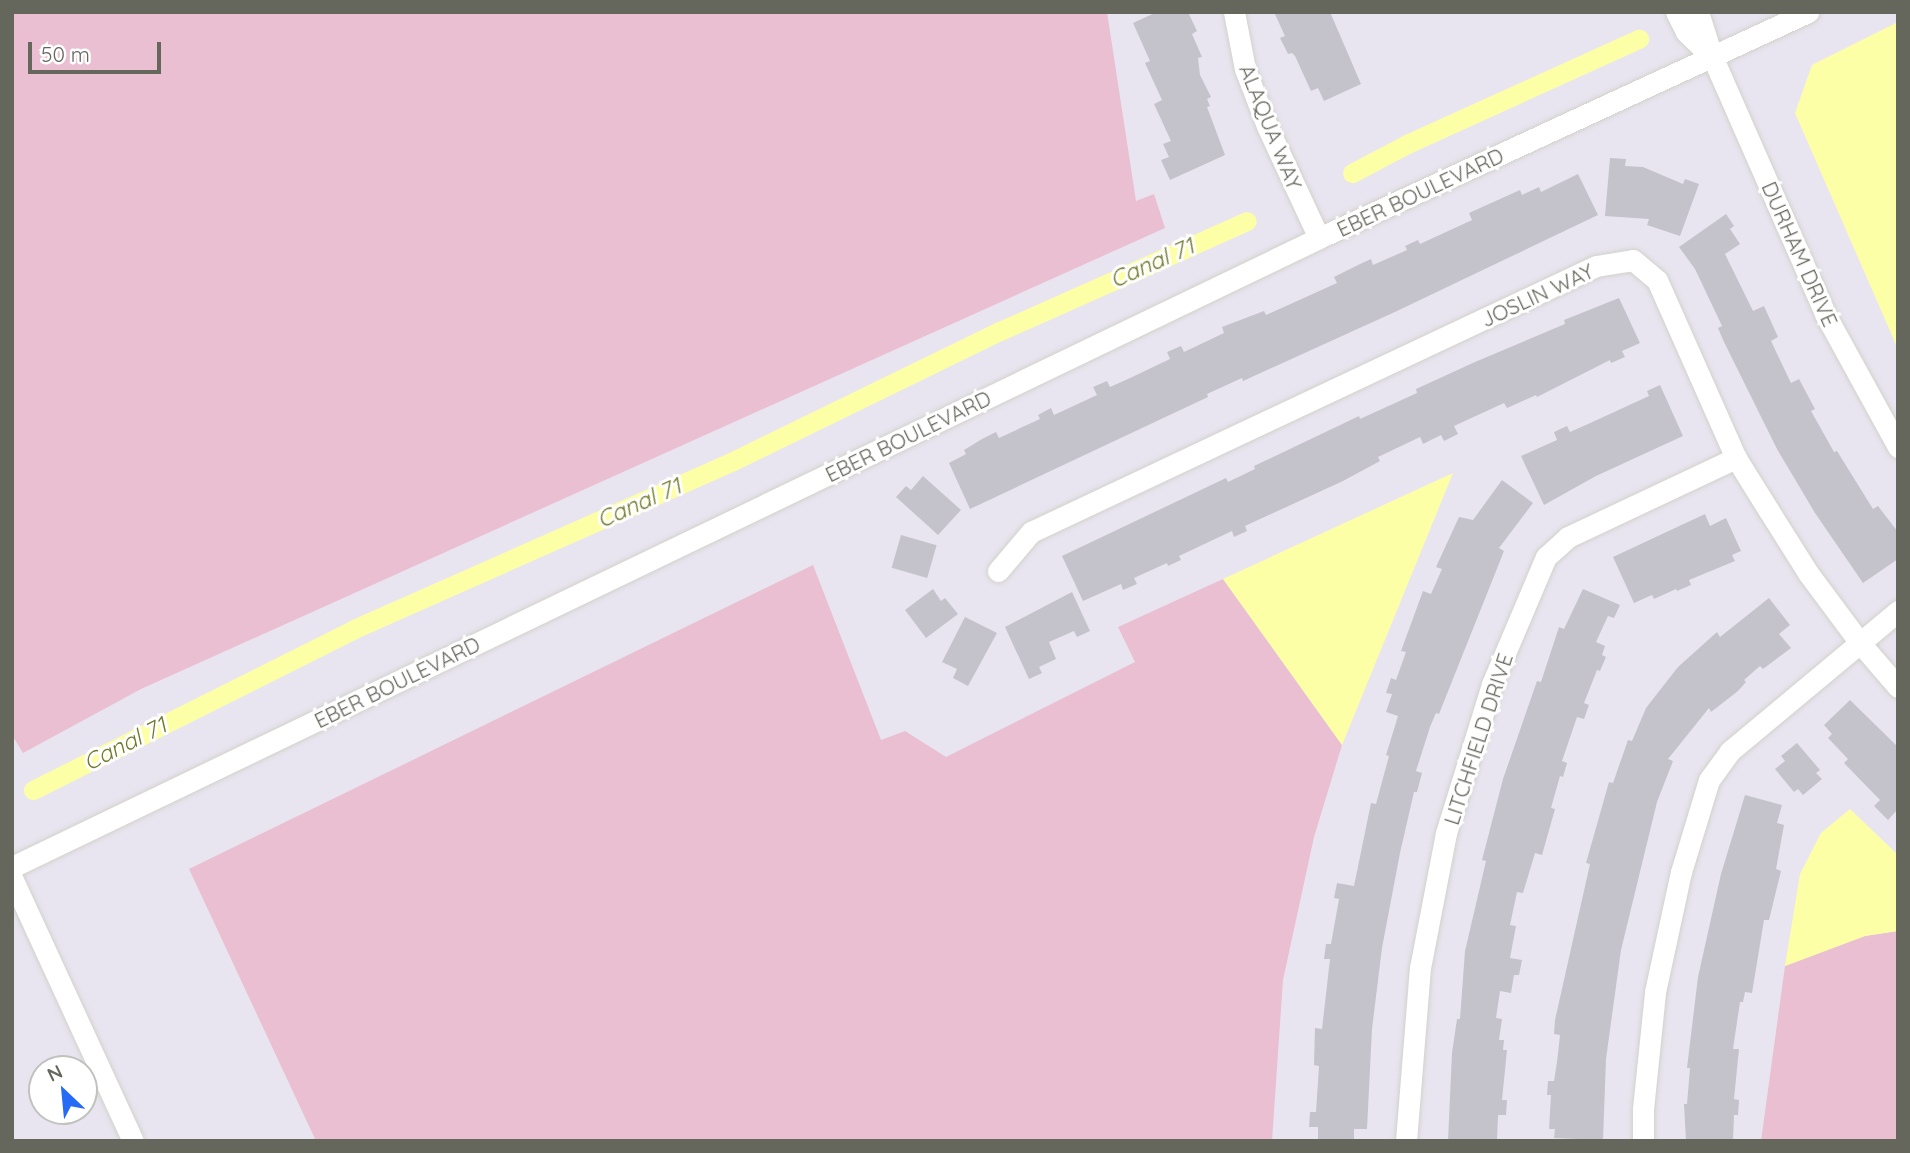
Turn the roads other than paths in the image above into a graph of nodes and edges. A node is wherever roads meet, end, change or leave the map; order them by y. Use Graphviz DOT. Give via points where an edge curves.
graph roads {
  1 [pos="1234,12"];
  2 [pos="1676,12"];
  3 [pos="1698,12"];
  4 [pos="1808,12"];
  5 [pos="1712,56"];
  6 [pos="1319,238"];
  7 [pos="1898,447"];
  8 [pos="1736,458"];
  9 [pos="998,571"];
  10 [pos="1898,611"];
  11 [pos="1860,643"];
  12 [pos="1898,687"];
  13 [pos="12,867"];
  14 [pos="12,878"];
  15 [pos="133,1141"];
  16 [pos="1406,1141"];
  17 [pos="1643,1141"];
  1 -- 6 [label="street, ALAQUA WAY" via="1245,69 1266,126"];
  2 -- 5 [label="street" via="1686,32"];
  3 -- 5 [label="street, DURHAM DRIVE"];
  4 -- 5 [label="street, EBER BOULEVARD"];
  5 -- 6 [label="street, EBER BOULEVARD"];
  5 -- 7 [label="street, DURHAM DRIVE" via="1825,314"];
  6 -- 13 [label="street, EBER BOULEVARD"];
  8 -- 9 [label="street, JOSLIN WAY" via="1657,280 1633,260 1596,266 1031,532"];
  8 -- 11 [label="street, JOSLIN WAY" via="1808,573"];
  8 -- 16 [label="street, LITCHFIELD DRIVE" via="1568,537 1546,557 1492,684 1446,833 1420,968"];
  10 -- 11 [label="street"];
  11 -- 12 [label="street, JOSLIN WAY"];
  11 -- 17 [label="street" via="1730,751 1709,780 1681,872 1655,992"];
  14 -- 15 [label="street"];
}
